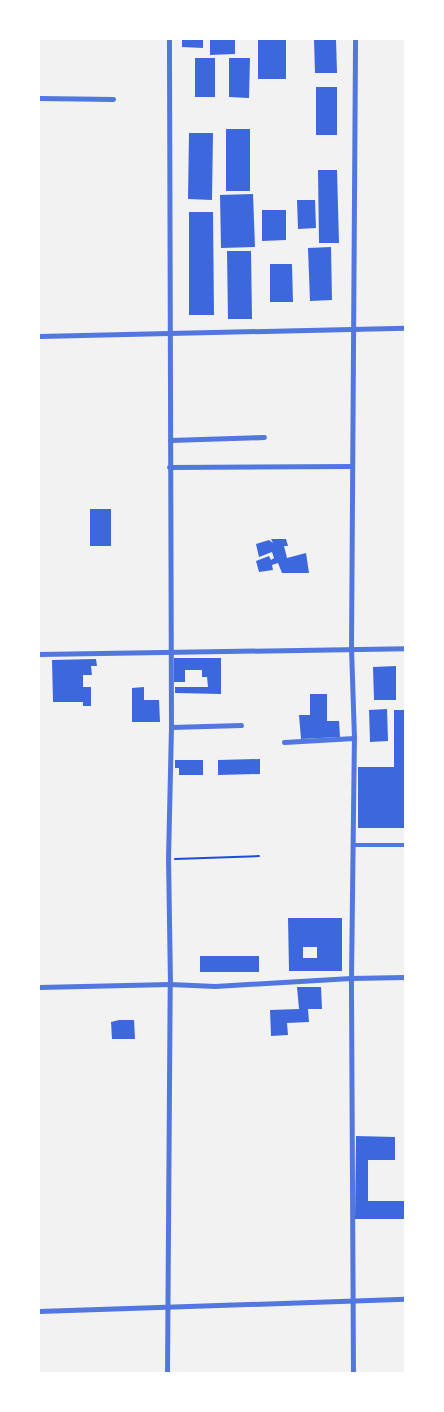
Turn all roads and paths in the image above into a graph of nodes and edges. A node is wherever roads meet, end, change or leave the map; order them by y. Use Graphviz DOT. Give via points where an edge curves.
graph roads {
  1 [pos="170,39"];
  2 [pos="355,39"];
  3 [pos="39,98"];
  4 [pos="113,99"];
  5 [pos="405,328"];
  6 [pos="353,330"];
  7 [pos="170,334"];
  8 [pos="39,336"];
  9 [pos="264,438"];
  10 [pos="170,440"];
  11 [pos="352,466"];
  12 [pos="170,467"];
  13 [pos="405,648"];
  14 [pos="352,649"];
  15 [pos="170,652"];
  16 [pos="39,654"];
  17 [pos="240,725"];
  18 [pos="171,727"];
  19 [pos="354,738"];
  20 [pos="284,742"];
  21 [pos="354,845"];
  22 [pos="405,845"];
  23 [pos="259,856"];
  24 [pos="168,859"];
  25 [pos="405,977"];
  26 [pos="351,978"];
  27 [pos="170,984"];
  28 [pos="39,987"];
  29 [pos="405,1300"];
  30 [pos="352,1301"];
  31 [pos="168,1307"];
  32 [pos="39,1311"];
  33 [pos="167,1373"];
  34 [pos="353,1373"];
  1 -- 7 [label="street"];
  2 -- 6 [label="street"];
  3 -- 4 [label="street"];
  5 -- 6 [label="street"];
  6 -- 7 [label="street"];
  6 -- 11 [label="street"];
  7 -- 8 [label="street"];
  7 -- 10 [label="street"];
  9 -- 10 [label="street"];
  10 -- 12 [label="street"];
  11 -- 12 [label="street"];
  11 -- 14 [label="street"];
  12 -- 15 [label="street"];
  13 -- 14 [label="street"];
  14 -- 15 [label="street"];
  14 -- 19 [label="street"];
  15 -- 16 [label="street"];
  15 -- 18 [label="street"];
  17 -- 18 [label="street"];
  18 -- 24 [label="street"];
  19 -- 20 [label="street"];
  19 -- 21 [label="street"];
  21 -- 22 [label="street"];
  21 -- 26 [label="street"];
  23 -- 24 [label="path"];
  24 -- 27 [label="street"];
  25 -- 26 [label="street"];
  26 -- 27 [label="street" via="215,986"];
  26 -- 30 [label="street"];
  27 -- 28 [label="street"];
  27 -- 31 [label="street"];
  29 -- 30 [label="street"];
  30 -- 31 [label="street"];
  30 -- 34 [label="street"];
  31 -- 32 [label="street"];
  31 -- 33 [label="street"];
}
